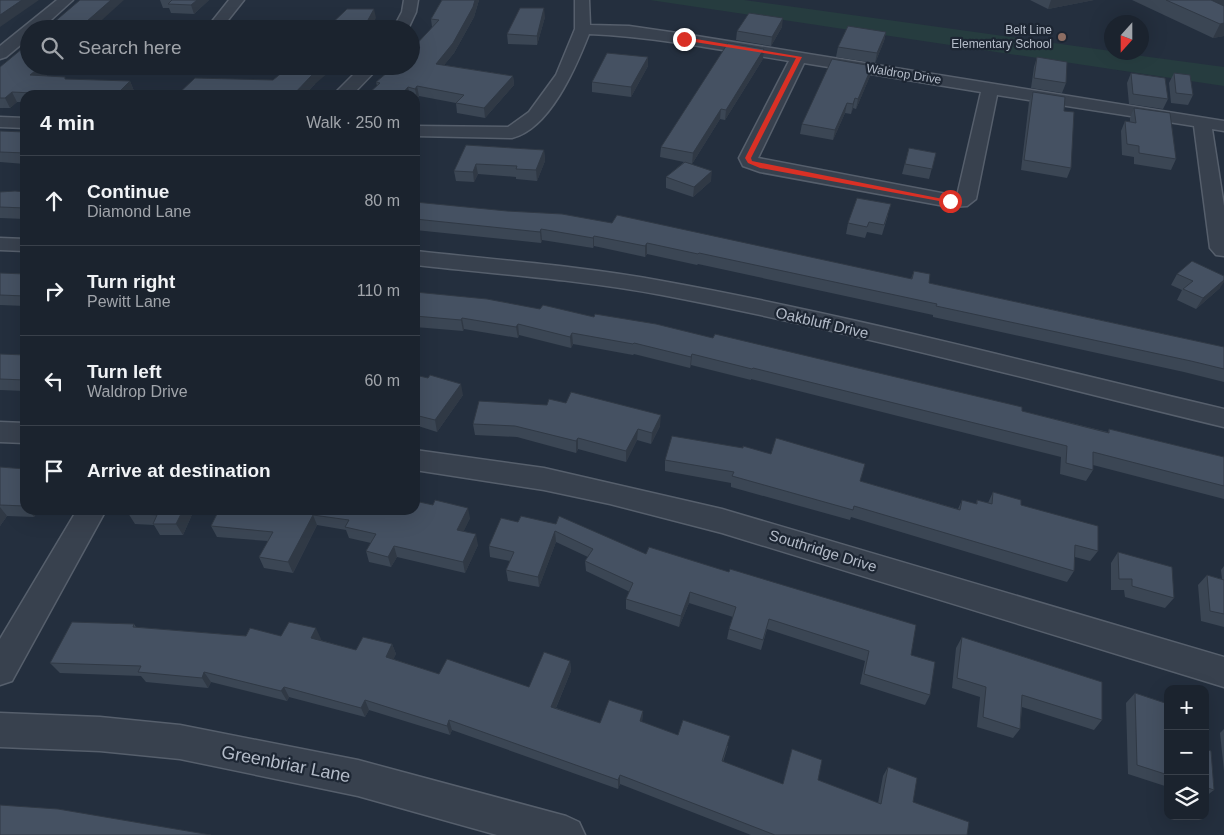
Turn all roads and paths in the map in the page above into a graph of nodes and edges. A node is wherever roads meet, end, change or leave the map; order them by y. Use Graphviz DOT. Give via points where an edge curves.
graph roads {
  1 [pos="66,0"];
  2 [pos="237,0"];
  3 [pos="411,0"];
  4 [pos="582,0"];
  5 [pos="42,20"];
  6 [pos="220,20"];
  7 [pos="405,20"];
  8 [pos="583,28"];
  9 [pos="20,38"];
  10 [pos="0,54"];
  11 [pos="799,57"];
  12 [pos="363,75"];
  13 [pos="990,88"];
  14 [pos="347,90"];
  15 [pos="0,122"];
  16 [pos="1202,122"];
  17 [pos="20,123"];
  18 [pos="1224,126"];
  19 [pos="420,131"];
  20 [pos="0,244"];
  21 [pos="20,245"];
  22 [pos="1223,249"];
  23 [pos="420,259"];
  24 [pos="1224,418"];
  25 [pos="0,432"];
  26 [pos="20,433"];
  27 [pos="420,461"];
  28 [pos="89,515"];
  29 [pos="0,670"];
  30 [pos="1224,672"];
  31 [pos="0,730"];
  32 [pos="566,835"];
  1 -- 5 [label="street"];
  2 -- 6 [label="street"];
  3 -- 7 [label="street"];
  4 -- 8 [label="street"];
  8 -- 11 [label="street, Waldrop Drive" via="684,39"];
  8 -- 19 [label="street" via="564,75 535,116 512,133"];
  9 -- 10 [label="street"];
  11 -- 13 [label="street, Waldrop Drive"];
  11 -- 13 [label="street" via="748,158 750,162 960,202 966,199"];
  12 -- 14 [label="street"];
  13 -- 16 [label="street, Waldrop Drive"];
  15 -- 17 [label="street"];
  16 -- 18 [label="street, Waldrop Drive"];
  16 -- 22 [label="street"];
  20 -- 21 [label="street"];
  23 -- 24 [label="street, Oakbluff Drive" via="662,288"];
  25 -- 26 [label="street"];
  27 -- 30 [label="street, Southridge Drive" via="544,479 722,521"];
  28 -- 29 [label="street"];
  31 -- 32 [label="street, Greenbriar Lane" via="100,734 180,742 358,778"];
}
